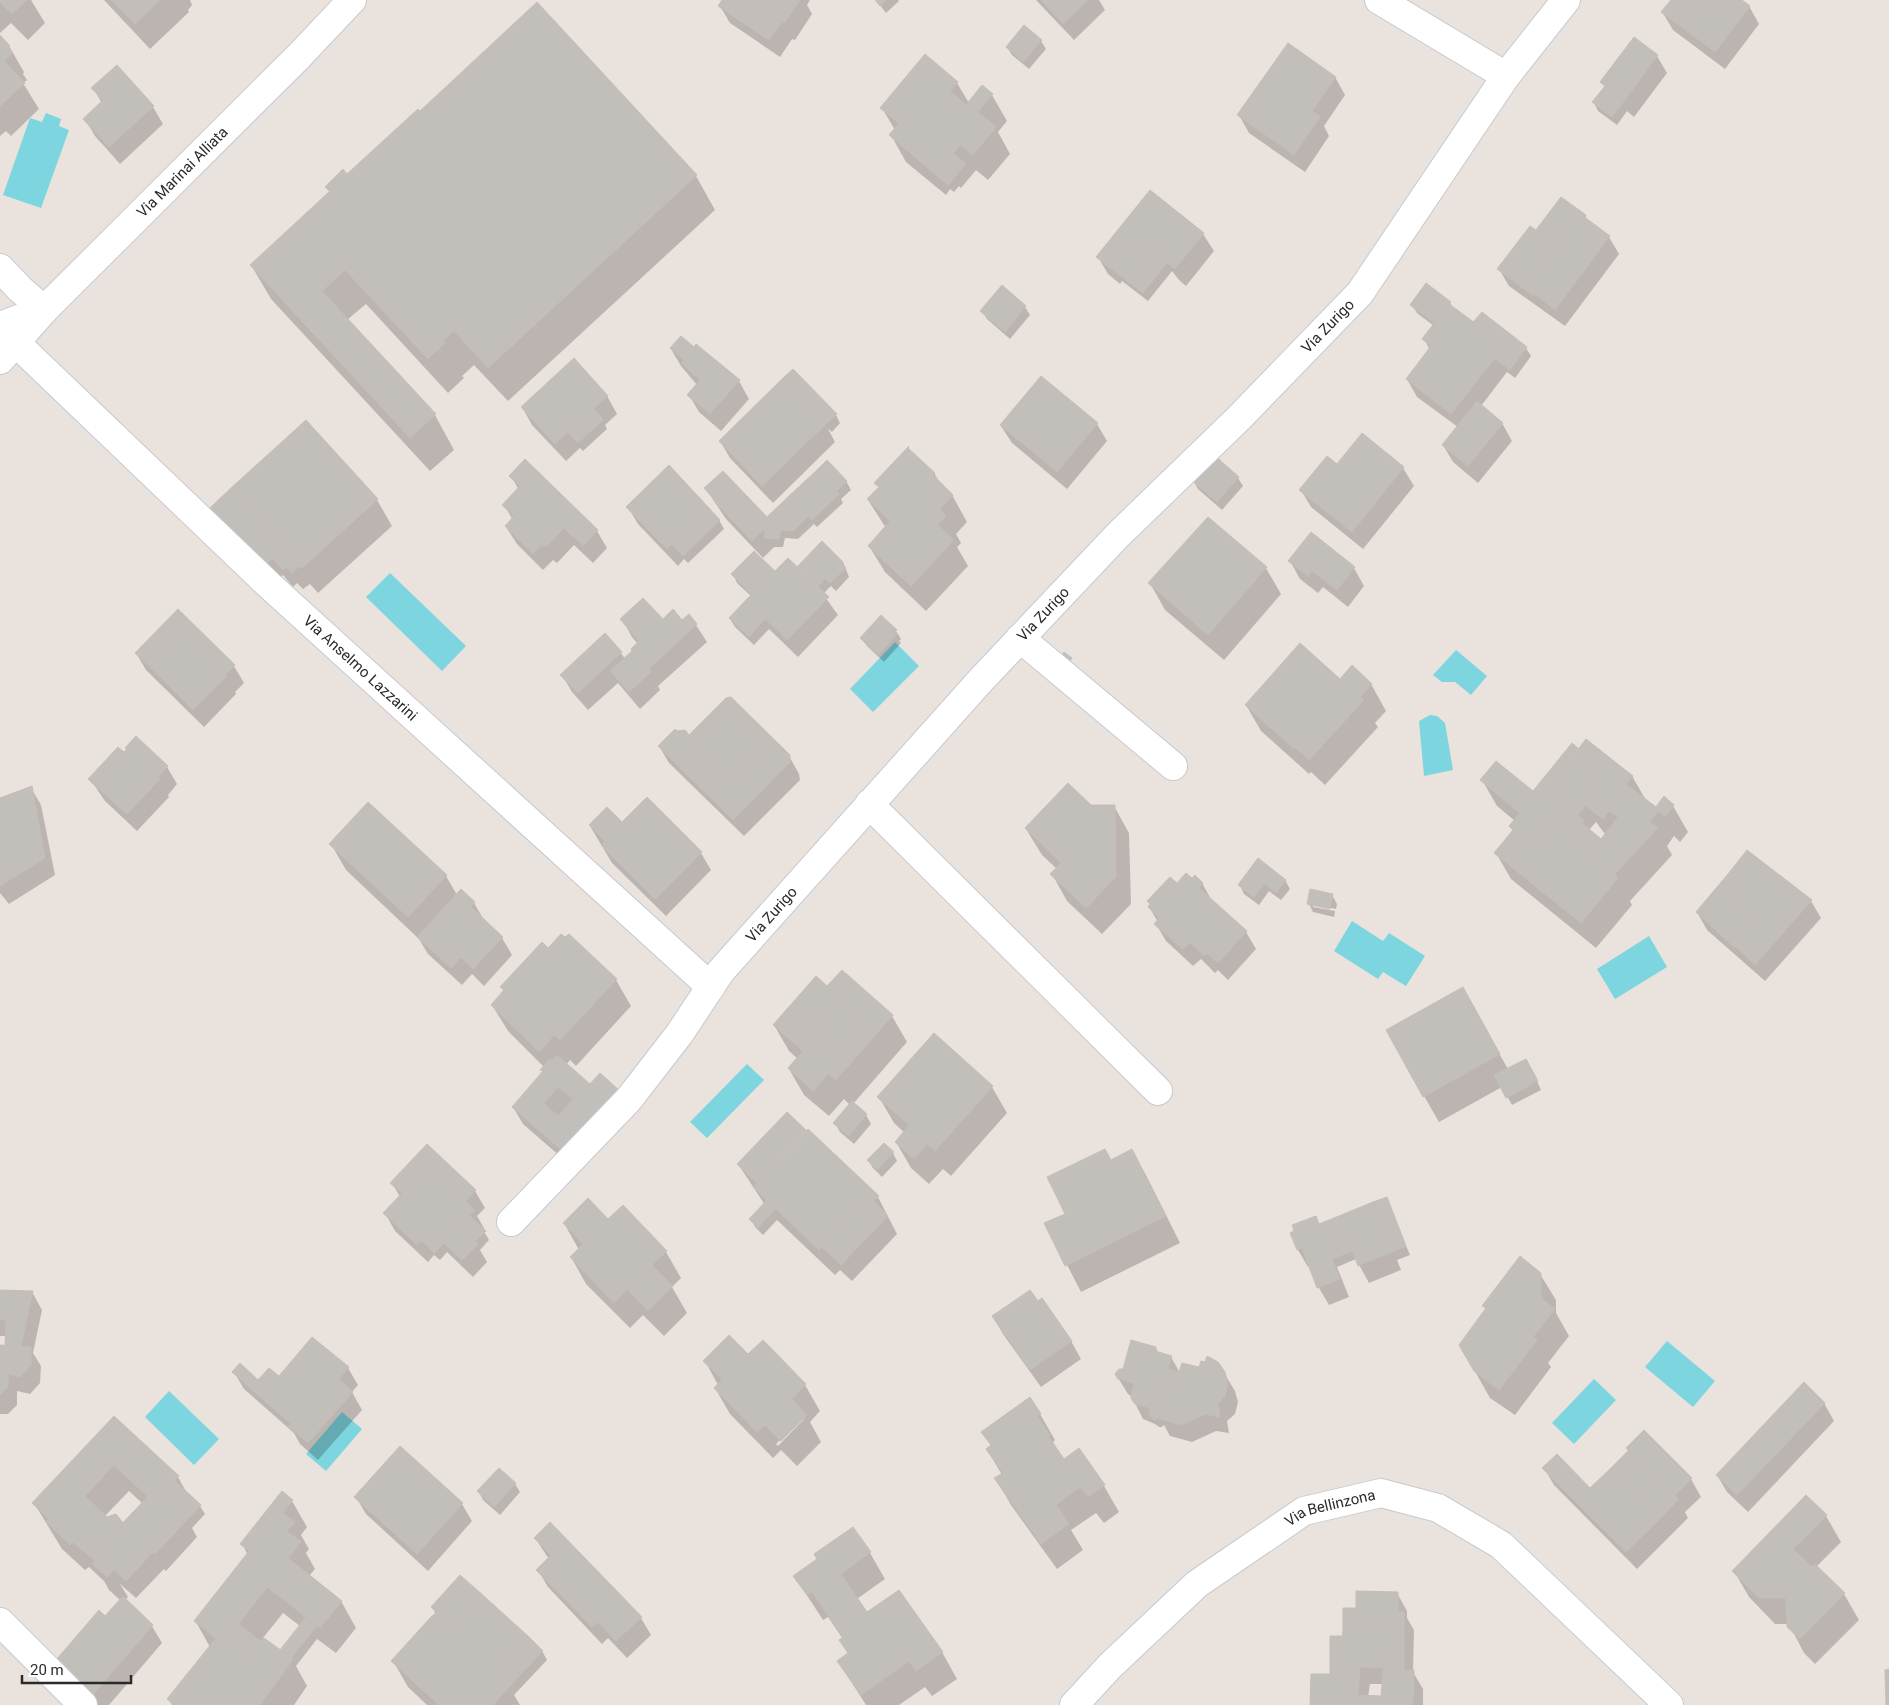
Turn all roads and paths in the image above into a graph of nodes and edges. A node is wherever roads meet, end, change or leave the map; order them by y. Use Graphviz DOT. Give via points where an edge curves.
graph roads {
  1 [pos="352,0"];
  2 [pos="1379,0"];
  3 [pos="1566,0"];
  4 [pos="1506,76"];
  5 [pos="0,268"];
  6 [pos="44,310"];
  7 [pos="5,343"];
  8 [pos="1020,638"];
  9 [pos="1173,766"];
  10 [pos="869,804"];
  11 [pos="711,987"];
  12 [pos="1158,1091"];
  13 [pos="510,1222"];
  14 [pos="0,1622"];
  15 [pos="83,1705"];
  16 [pos="1074,1705"];
  17 [pos="1668,1705"];
  1 -- 6 [label="street, Via Marinai Alliata"];
  2 -- 4 [label="street"];
  3 -- 4 [label="street, Via Zurigo"];
  4 -- 8 [label="street, Via Zurigo" via="1360,293 1239,418 1118,534"];
  5 -- 6 [label="street"];
  6 -- 7 [label="street, Via Marinai Alliata"];
  7 -- 11 [label="street, Via Anselmo Lazzarini"];
  8 -- 9 [label="street"];
  8 -- 10 [label="street, Via Zurigo"];
  10 -- 11 [label="street, Via Zurigo"];
  10 -- 12 [label="street"];
  11 -- 13 [label="street, Via Zurigo" via="629,1099"];
  14 -- 15 [label="street"];
  16 -- 17 [label="street, Via Bellinzona" via="1110,1666 1197,1584 1304,1511 1381,1493 1438,1508 1501,1545"];
}
